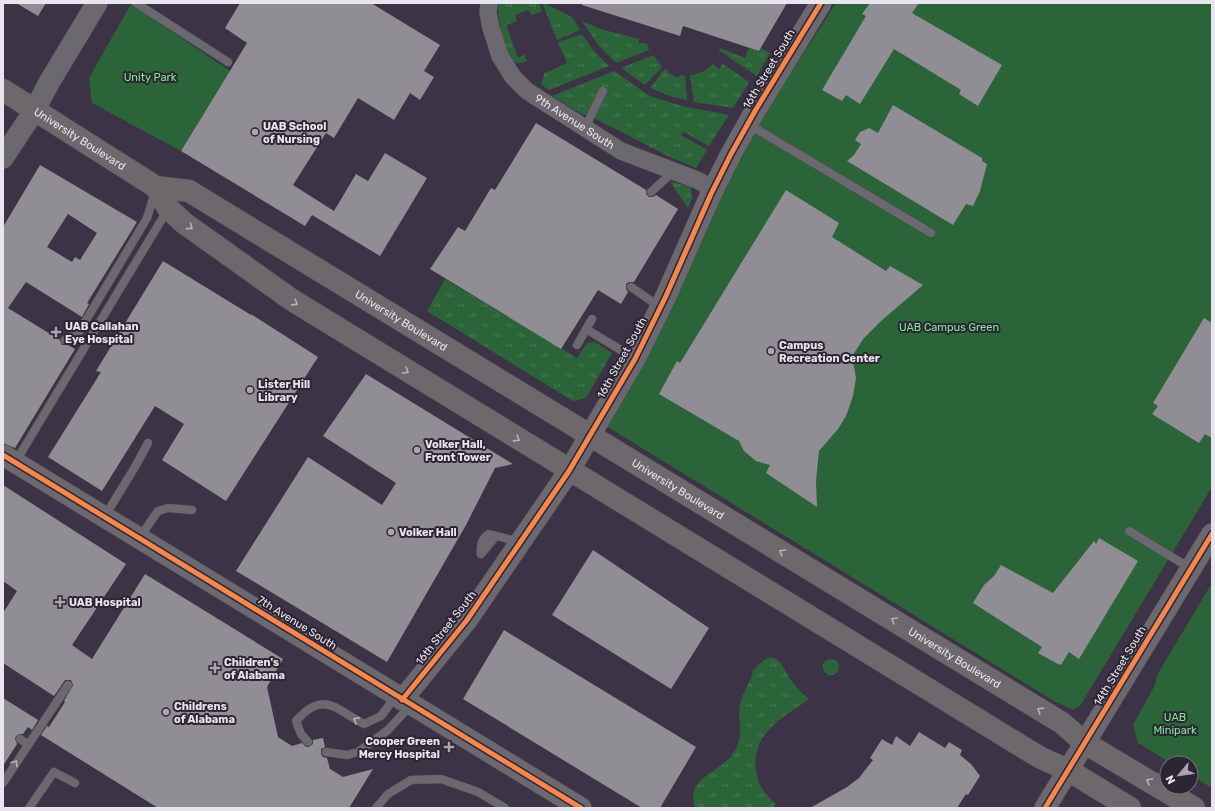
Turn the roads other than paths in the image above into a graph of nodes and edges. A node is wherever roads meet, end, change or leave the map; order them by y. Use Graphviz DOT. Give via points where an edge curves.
graph roads {
  1 [pos="97,3"];
  2 [pos="136,3"];
  3 [pos="489,3"];
  4 [pos="821,3"];
  5 [pos="228,62"];
  6 [pos="3,90"];
  7 [pos="603,90"];
  8 [pos="34,111"];
  9 [pos="748,124"];
  10 [pos="585,128"];
  11 [pos="3,158"];
  12 [pos="674,171"];
  13 [pos="156,187"];
  14 [pos="714,189"];
  15 [pos="650,192"];
  16 [pos="168,208"];
  17 [pos="931,233"];
  18 [pos="631,287"];
  19 [pos="661,308"];
  20 [pos="592,320"];
  21 [pos="586,329"];
  22 [pos="65,340"];
  23 [pos="577,345"];
  24 [pos="635,359"];
  25 [pos="590,435"];
  26 [pos="148,443"];
  27 [pos="9,459"];
  28 [pos="569,471"];
  29 [pos="192,510"];
  30 [pos="105,516"];
  31 [pos="1130,531"];
  32 [pos="1212,534"];
  33 [pos="496,536"];
  34 [pos="140,537"];
  35 [pos="521,542"];
  36 [pos="1191,569"];
  37 [pos="68,685"];
  38 [pos="403,700"];
  39 [pos="20,739"];
  40 [pos="308,742"];
  41 [pos="1085,743"];
  42 [pos="28,744"];
  43 [pos="326,752"];
  44 [pos="1068,770"];
  45 [pos="3,783"];
  46 [pos="75,784"];
  47 [pos="29,808"];
  48 [pos="376,808"];
  49 [pos="505,808"];
  50 [pos="581,808"];
  51 [pos="1045,808"];
  52 [pos="1130,808"];
  53 [pos="1194,808"];
  1 -- 8 [label="street"];
  2 -- 5 [label="lane"];
  3 -- 10 [label="street, 9th Avenue South" via="490,28 500,56 513,77 527,91"];
  4 -- 9 [label="street, 16th Street South"];
  6 -- 8 [label="main road, University Boulevard"];
  7 -- 10 [label="lane"];
  8 -- 11 [label="street"];
  8 -- 13 [label="main road, University Boulevard"];
  9 -- 14 [label="street, 16th Street South"];
  9 -- 17 [label="lane"];
  10 -- 12 [label="street, 9th Avenue South" via="621,151"];
  12 -- 14 [label="street, 9th Avenue South"];
  12 -- 15 [label="lane"];
  13 -- 16 [label="main road, University Boulevard"];
  13 -- 22 [label="lane" via="147,218 79,332"];
  13 -- 25 [label="main road, University Boulevard" via="189,190"];
  14 -- 19 [label="street, 16th Street South"];
  16 -- 27 [label="lane"];
  16 -- 28 [label="main road, University Boulevard, one-way" via="184,223 292,300"];
  18 -- 19 [label="lane"];
  19 -- 24 [label="street, 16th Street South"];
  20 -- 21 [label="lane"];
  21 -- 23 [label="lane"];
  21 -- 24 [label="lane"];
  24 -- 25 [label="street, 16th Street South"];
  25 -- 28 [label="street, 16th Street South"];
  41 -- 25 [label="main road, University Boulevard, one-way" via="1062,723"];
  26 -- 30 [label="lane"];
  27 -- 30 [label="street, 7th Avenue South"];
  28 -- 35 [label="street, 16th Street South"];
  28 -- 44 [label="main road, University Boulevard" via="1041,758"];
  29 -- 34 [label="lane" via="168,508 158,511"];
  30 -- 34 [label="street, 7th Avenue South"];
  31 -- 36 [label="lane"];
  32 -- 36 [label="street, 14th Street South"];
  33 -- 35 [label="lane"];
  34 -- 38 [label="street, 7th Avenue South"];
  35 -- 38 [label="street, 16th Street South" via="467,620"];
  36 -- 41 [label="street, 14th Street South"];
  37 -- 42 [label="lane"];
  38 -- 40 [label="lane, one-way" via="381,716 364,724 339,708 326,704 315,705 305,710 296,721 301,734"];
  38 -- 43 [label="lane" via="388,730 358,752 347,755"];
  38 -- 50 [label="street, 7th Avenue South"];
  39 -- 42 [label="lane"];
  41 -- 44 [label="street, 14th Street South"];
  53 -- 41 [label="main road, University Boulevard, one-way"];
  45 -- 42 [label="lane, one-way"];
  44 -- 51 [label="street, 14th Street South"];
  44 -- 52 [label="main road, University Boulevard"];
  46 -- 47 [label="lane" via="54,772"];
  48 -- 49 [label="lane" via="388,794 410,780 441,779 478,792"];
}
